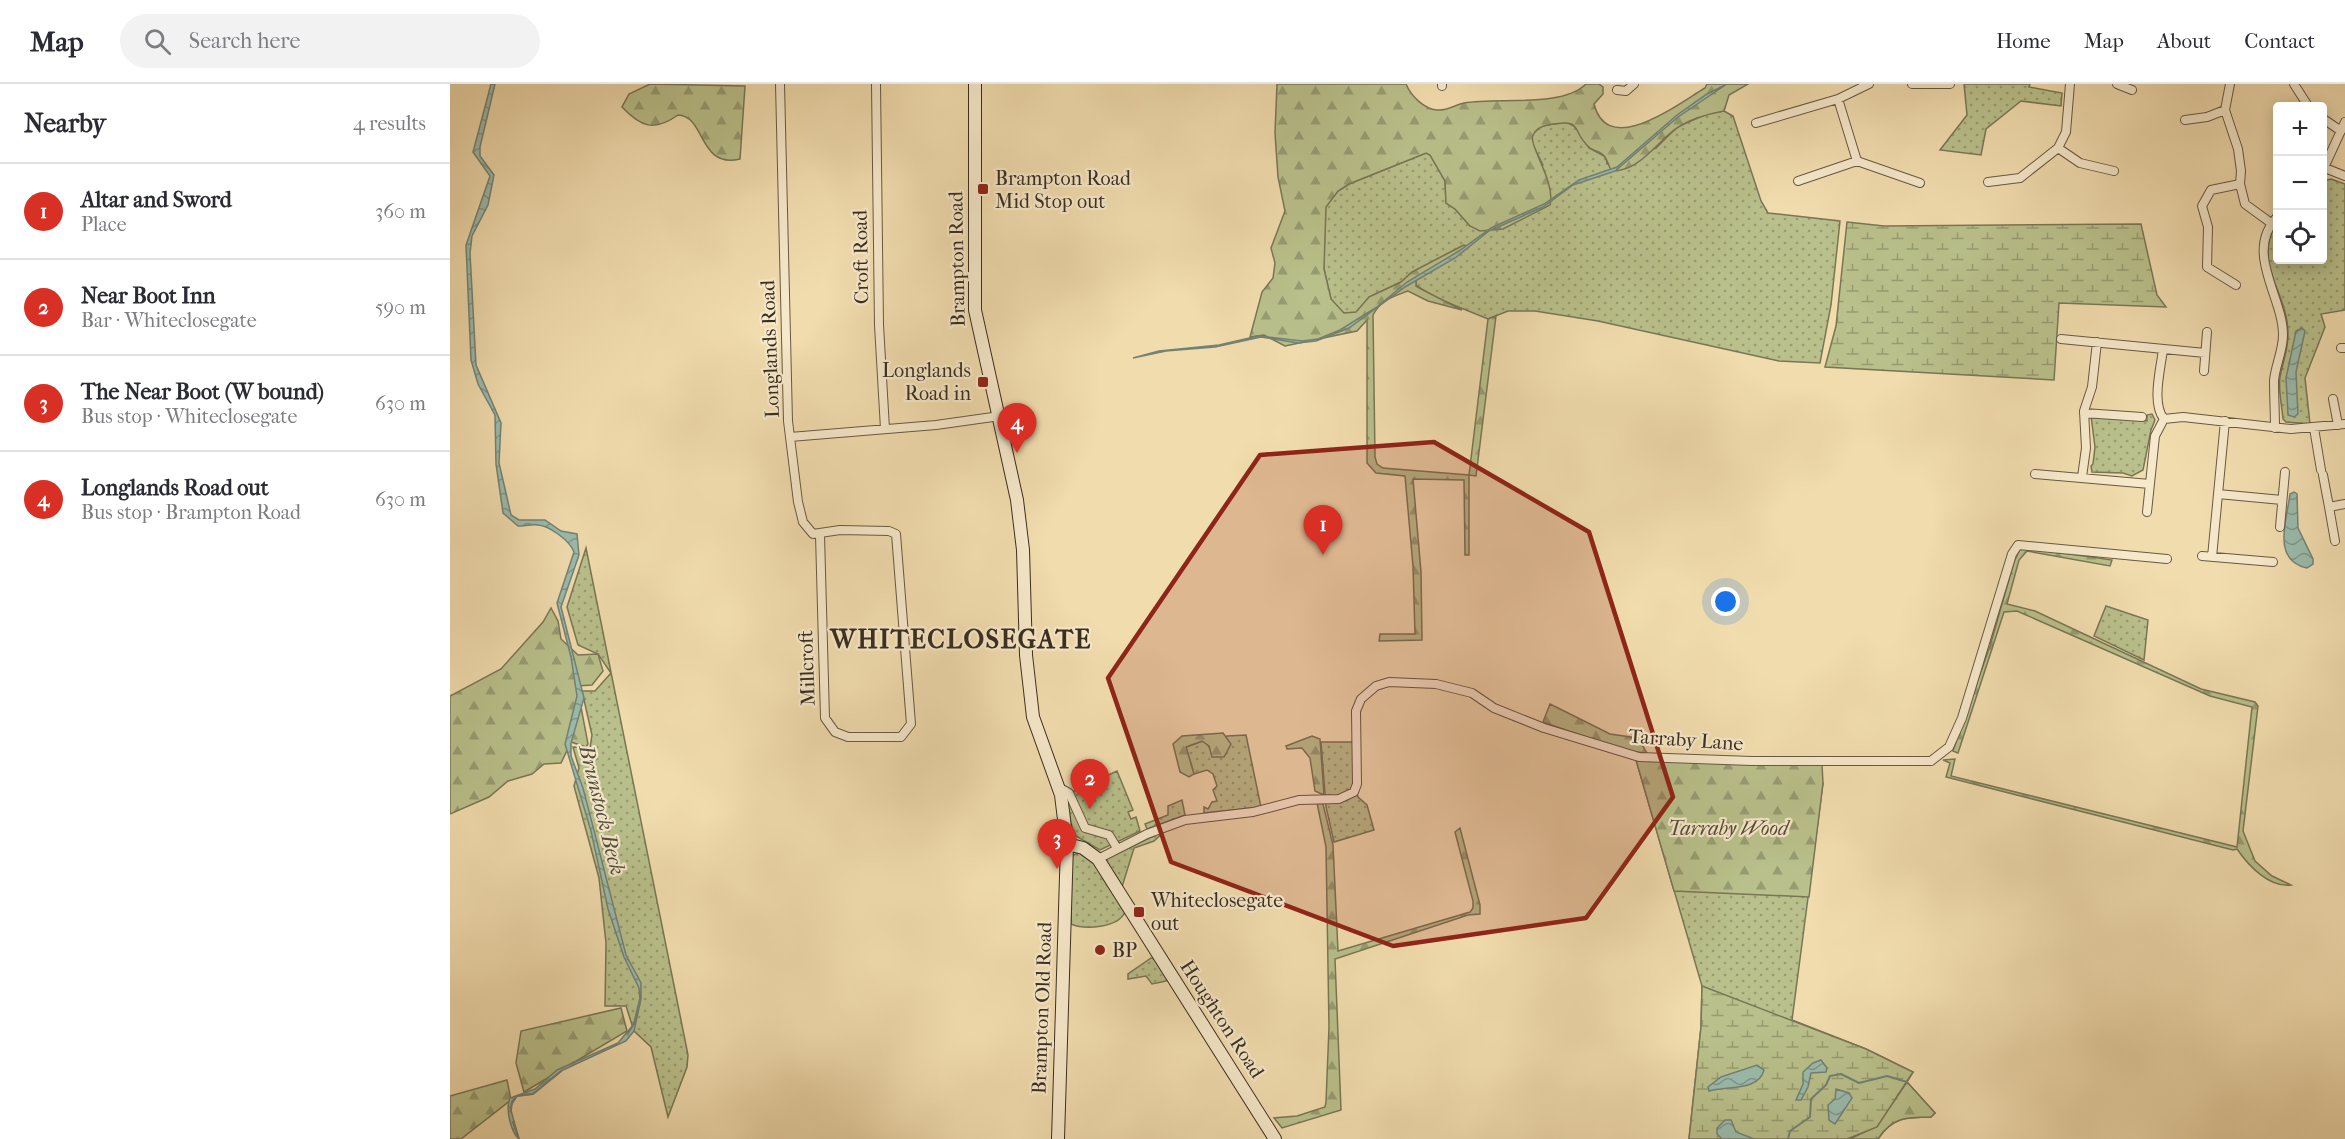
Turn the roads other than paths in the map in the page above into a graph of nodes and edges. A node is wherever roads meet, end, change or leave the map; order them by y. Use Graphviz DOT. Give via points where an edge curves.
graph roads {
  1 [pos="780,84"];
  2 [pos="876,84"];
  3 [pos="975,84"];
  4 [pos="1869,84"];
  5 [pos="1912,84"];
  6 [pos="1950,84"];
  7 [pos="2070,84"];
  8 [pos="2117,84"];
  9 [pos="2230,84"];
  10 [pos="2294,84"];
  11 [pos="1632,86"];
  12 [pos="1617,90"];
  13 [pos="2132,90"];
  14 [pos="1632,99"];
  15 [pos="1838,99"];
  16 [pos="2305,102"];
  17 [pos="2224,110"];
  18 [pos="2185,120"];
  19 [pos="2327,121"];
  20 [pos="2345,122"];
  21 [pos="1756,123"];
  22 [pos="2341,131"];
  23 [pos="2058,148"];
  24 [pos="1857,160"];
  25 [pos="2327,163"];
  26 [pos="2114,171"];
  27 [pos="2327,171"];
  28 [pos="2345,176"];
  29 [pos="1798,181"];
  30 [pos="1988,182"];
  31 [pos="1920,183"];
  32 [pos="2240,184"];
  33 [pos="2273,221"];
  34 [pos="2271,223"];
  35 [pos="2236,286"];
  36 [pos="2208,332"];
  37 [pos="2061,339"];
  38 [pos="2097,342"];
  39 [pos="2163,349"];
  40 [pos="2205,353"];
  41 [pos="2204,371"];
  42 [pos="2333,399"];
  43 [pos="2084,412"];
  44 [pos="1000,416"];
  45 [pos="2142,417"];
  46 [pos="2164,419"];
  47 [pos="2224,421"];
  48 [pos="2342,425"];
  49 [pos="2275,428"];
  50 [pos="2314,428"];
  51 [pos="885,429"];
  52 [pos="790,437"];
  53 [pos="2286,472"];
  54 [pos="2035,474"];
  55 [pos="2082,477"];
  56 [pos="2150,484"];
  57 [pos="2218,494"];
  58 [pos="2282,500"];
  59 [pos="2345,504"];
  60 [pos="2329,507"];
  61 [pos="2147,512"];
  62 [pos="2280,527"];
  63 [pos="820,535"];
  64 [pos="2334,541"];
  65 [pos="2202,556"];
  66 [pos="2212,556"];
  67 [pos="2167,559"];
  68 [pos="2273,562"];
  69 [pos="1058,787"];
  70 [pos="1067,844"];
  71 [pos="1117,848"];
  72 [pos="1098,859"];
  73 [pos="1058,1139"];
  74 [pos="1275,1139"];
  1 -- 52 [label="street, Longlands Road"];
  2 -- 51 [label="street, Croft Road" via="879,325"];
  3 -- 44 [label="main road, Brampton Road" via="975,310"];
  4 -- 15 [label="street"];
  5 -- 6 [label="street"];
  7 -- 23 [label="street" via="2066,132"];
  8 -- 13 [label="street"];
  9 -- 17 [label="street"];
  10 -- 16 [label="street"];
  11 -- 12 [label="street"];
  11 -- 14 [label="street"];
  15 -- 21 [label="street"];
  15 -- 24 [label="street"];
  17 -- 18 [label="street"];
  17 -- 32 [label="street" via="2238,149"];
  19 -- 22 [label="street"];
  20 -- 22 [label="street"];
  22 -- 25 [label="street"];
  23 -- 26 [label="street" via="2079,163"];
  23 -- 30 [label="street" via="2020,178"];
  24 -- 29 [label="street"];
  24 -- 31 [label="street"];
  27 -- 28 [label="street"];
  32 -- 34 [label="street" via="2245,204"];
  32 -- 35 [label="street" via="2211,190 2202,206 2208,226 2207,267"];
  33 -- 34 [label="street"];
  34 -- 49 [label="street" via="2263,249 2264,268 2281,314 2283,339 2274,381"];
  36 -- 40 [label="street"];
  37 -- 38 [label="street"];
  38 -- 39 [label="street"];
  38 -- 43 [label="street" via="2092,387"];
  39 -- 40 [label="street"];
  39 -- 46 [label="street" via="2158,412"];
  40 -- 41 [label="street"];
  42 -- 48 [label="street"];
  43 -- 45 [label="street"];
  43 -- 55 [label="street" via="2086,448"];
  44 -- 51 [label="street, Longlands Road"];
  44 -- 69 [label="main road, Brampton Road" via="1023,549 1029,692 1041,746"];
  46 -- 47 [label="street"];
  46 -- 56 [label="street" via="2155,436"];
  47 -- 49 [label="street"];
  47 -- 57 [label="street"];
  48 -- 50 [label="street"];
  49 -- 50 [label="street"];
  50 -- 60 [label="street"];
  51 -- 52 [label="street, Longlands Road"];
  52 -- 63 [label="street" via="801,516 809,531"];
  53 -- 58 [label="street"];
  54 -- 55 [label="street"];
  55 -- 56 [label="street"];
  56 -- 61 [label="street"];
  57 -- 58 [label="street"];
  57 -- 66 [label="street"];
  58 -- 62 [label="street"];
  59 -- 60 [label="street"];
  60 -- 64 [label="street"];
  63 -- 63 [label="street, Millcroft" via="840,530 889,531 897,537 911,724 901,736 848,737 836,732 825,718"];
  65 -- 66 [label="street"];
  66 -- 68 [label="street"];
  67 -- 71 [label="street, Tarraby Lane" via="2019,545 2012,554 1962,718 1949,747 1931,760 1639,757 1512,716 1462,689 1389,682 1376,686 1356,711 1357,784 1348,796 1299,800 1253,812 1185,820"];
  69 -- 70 [label="main road"];
  69 -- 71 [label="street" via="1069,793 1085,828 1109,835"];
  70 -- 72 [label="main road, Houghton Road" via="1083,848"];
  70 -- 73 [label="main road, Brampton Old Road"];
  71 -- 72 [label="street, Tarraby Lane"];
  72 -- 74 [label="main road, Houghton Road"];
}
